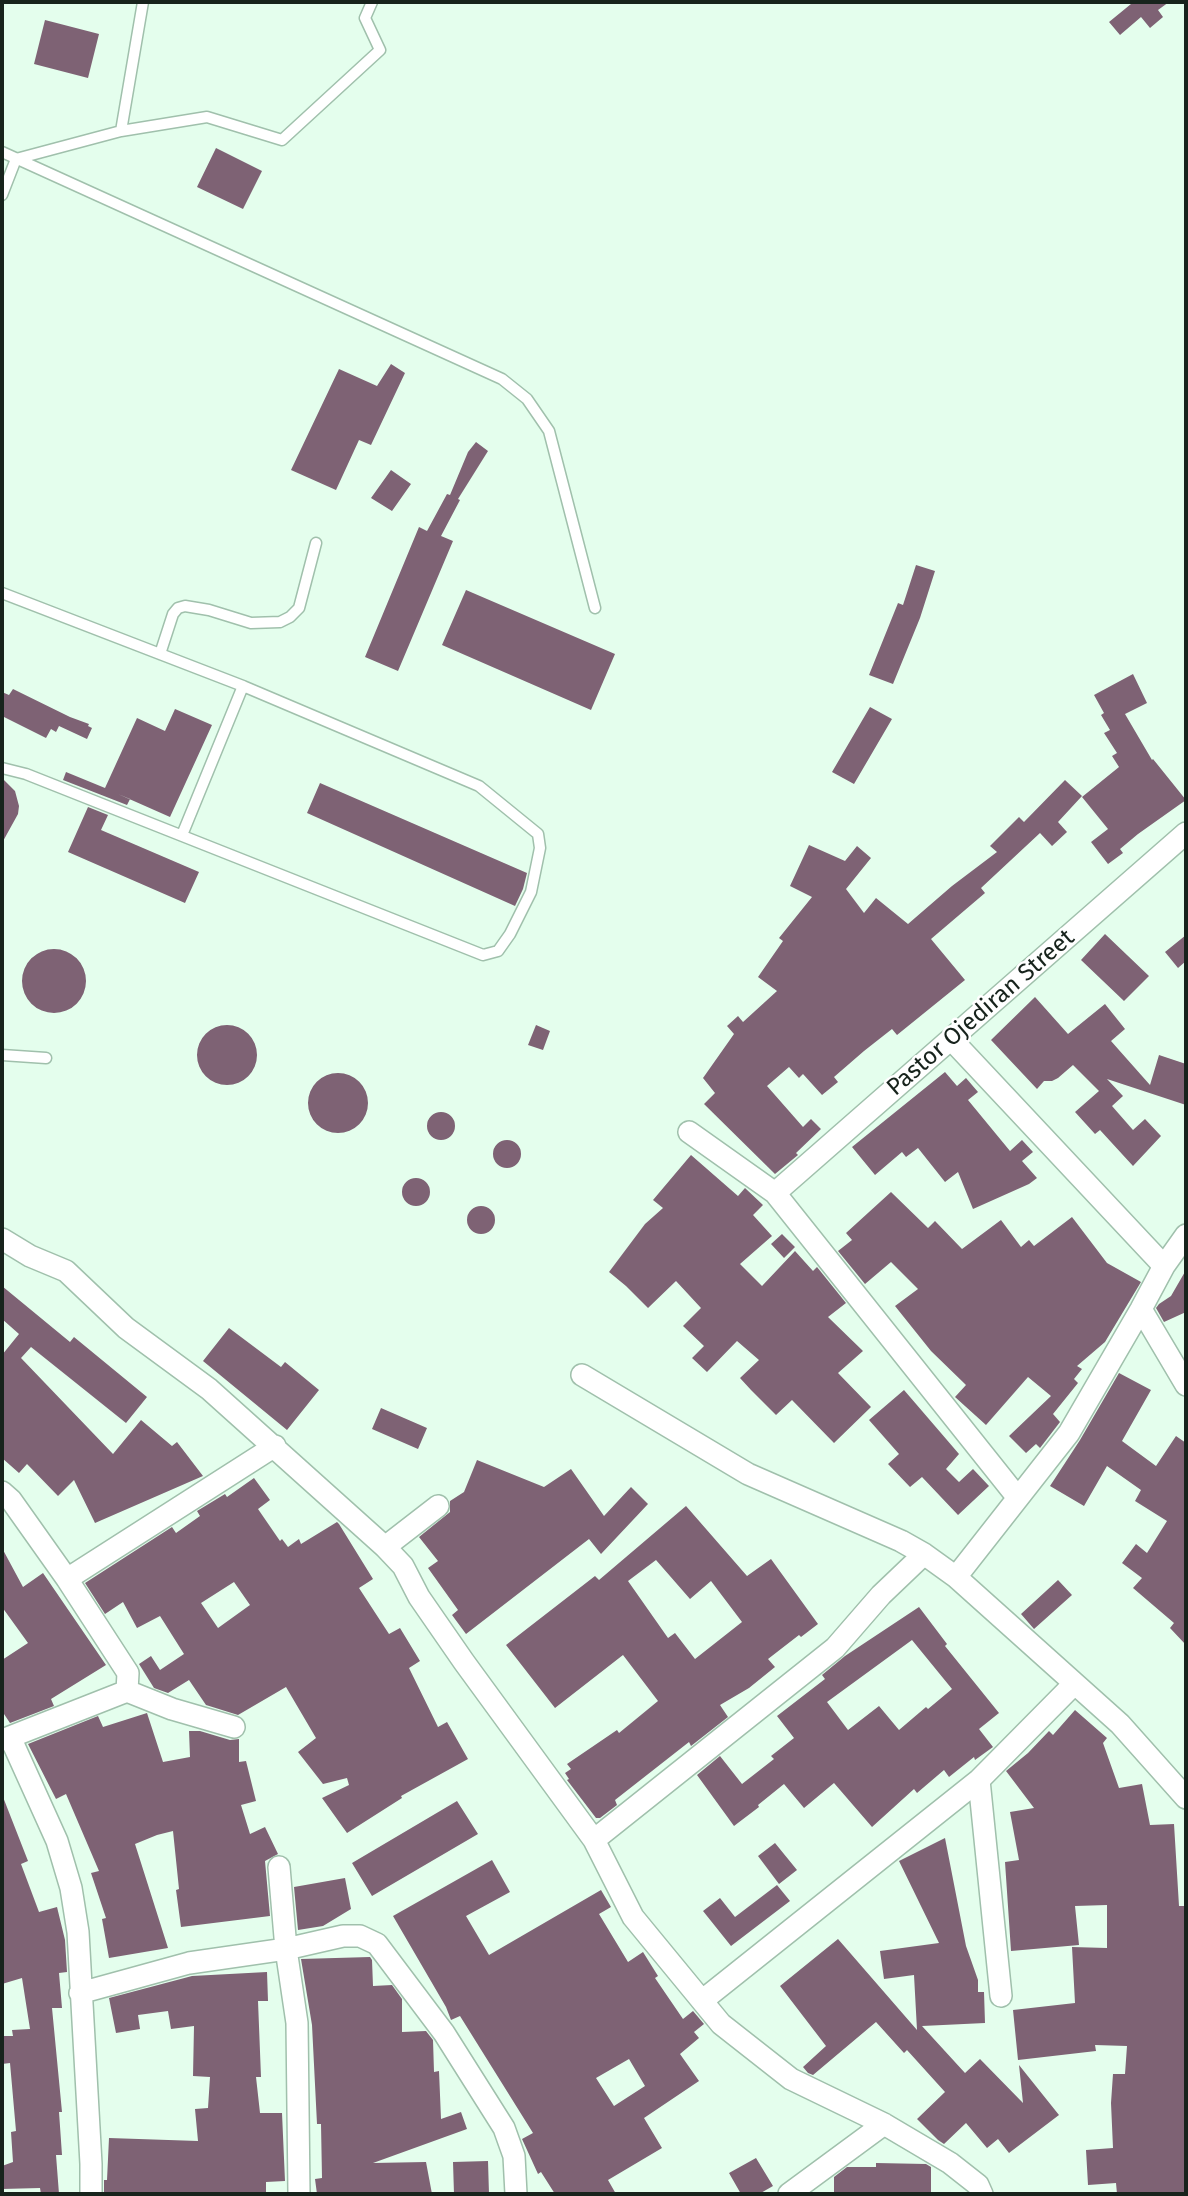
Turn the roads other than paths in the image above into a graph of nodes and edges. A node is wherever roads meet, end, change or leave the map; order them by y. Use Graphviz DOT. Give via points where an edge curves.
graph roads {
  1 [pos="143,2"];
  2 [pos="372,2"];
  3 [pos="121,131"];
  4 [pos="2,152"];
  5 [pos="16,159"];
  6 [pos="2,195"];
  7 [pos="316,543"];
  8 [pos="2,593"];
  9 [pos="594,608"];
  10 [pos="160,654"];
  11 [pos="243,686"];
  12 [pos="2,768"];
  13 [pos="1186,833"];
  14 [pos="182,835"];
  15 [pos="951,1039"];
  16 [pos="2,1055"];
  17 [pos="46,1058"];
  18 [pos="689,1132"];
  19 [pos="775,1192"];
  20 [pos="1186,1235"];
  21 [pos="2,1239"];
  22 [pos="1164,1266"];
  23 [pos="1141,1309"];
  24 [pos="582,1376"];
  25 [pos="1186,1385"];
  26 [pos="275,1446"];
  27 [pos="2,1492"];
  28 [pos="1018,1498"];
  29 [pos="438,1506"];
  30 [pos="385,1547"];
  31 [pos="924,1554"];
  32 [pos="956,1577"];
  33 [pos="67,1579"];
  34 [pos="1074,1684"];
  35 [pos="127,1691"];
  36 [pos="234,1727"];
  37 [pos="6,1739"];
  38 [pos="979,1780"];
  39 [pos="1186,1798"];
  40 [pos="594,1840"];
  41 [pos="279,1867"];
  42 [pos="286,1949"];
  43 [pos="80,1993"];
  44 [pos="1001,1996"];
  45 [pos="703,2000"];
  46 [pos="884,2124"];
  47 [pos="91,2194"];
  48 [pos="299,2194"];
  49 [pos="516,2194"];
  50 [pos="789,2194"];
  51 [pos="982,2194"];
  1 -- 3 [label="lane"];
  2 -- 3 [label="lane" via="365,18 380,50 282,140 207,117"];
  3 -- 5 [label="lane"];
  4 -- 5 [label="lane"];
  5 -- 6 [label="lane"];
  5 -- 9 [label="lane" via="502,379 527,399 549,431"];
  7 -- 10 [label="lane" via="299,608 290,617 251,623 209,610 178,608"];
  8 -- 10 [label="lane"];
  10 -- 11 [label="lane"];
  11 -- 14 [label="lane"];
  11 -- 14 [label="lane" via="479,786 538,834 540,848 531,892 498,951 483,955"];
  12 -- 14 [label="lane"];
  13 -- 15 [label="street, Pastor Ojediran Street"];
  15 -- 19 [label="street, Pastor Ojediran Street"];
  15 -- 22 [label="street"];
  16 -- 17 [label="lane"];
  18 -- 19 [label="street"];
  19 -- 28 [label="street"];
  20 -- 22 [label="street"];
  21 -- 26 [label="street" via="66,1271 126,1328"];
  22 -- 23 [label="street"];
  23 -- 25 [label="street"];
  23 -- 28 [label="street" via="1069,1433"];
  24 -- 31 [label="street" via="748,1474"];
  26 -- 30 [label="street"];
  26 -- 33 [label="street"];
  27 -- 33 [label="street"];
  28 -- 32 [label="street"];
  29 -- 30 [label="street"];
  30 -- 40 [label="street"];
  31 -- 32 [label="street"];
  31 -- 40 [label="street" via="835,1648"];
  32 -- 34 [label="street"];
  33 -- 35 [label="street" via="128,1673"];
  34 -- 38 [label="street"];
  34 -- 39 [label="street" via="1120,1724"];
  35 -- 36 [label="street"];
  35 -- 37 [label="street"];
  37 -- 43 [label="street" via="57,1841 71,1888"];
  38 -- 44 [label="street"];
  38 -- 45 [label="street"];
  40 -- 45 [label="street" via="633,1917"];
  41 -- 42 [label="street"];
  42 -- 43 [label="street" via="189,1963"];
  42 -- 48 [label="street" via="297,2023"];
  42 -- 49 [label="street" via="342,1936 360,1936 377,1944 444,2033 504,2128 514,2156"];
  43 -- 47 [label="street"];
  45 -- 46 [label="street" via="721,2024 791,2079"];
  46 -- 50 [label="street"];
  46 -- 51 [label="street" via="950,2163 978,2185"];
}
